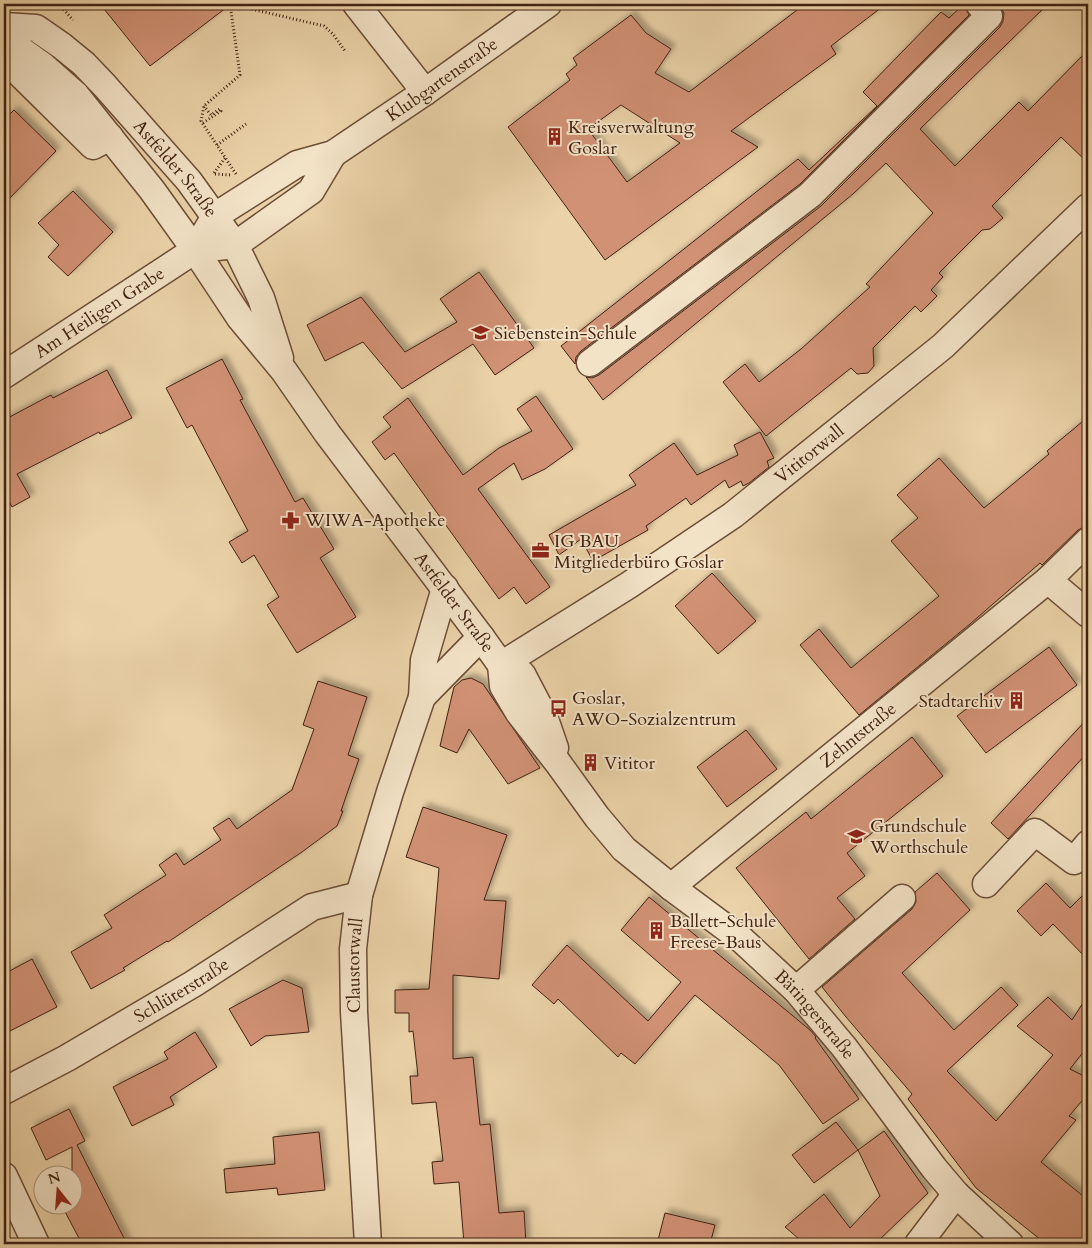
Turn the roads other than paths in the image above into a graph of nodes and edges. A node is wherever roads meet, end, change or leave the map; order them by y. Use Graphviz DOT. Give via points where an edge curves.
graph roads {
  1 [pos="356,4"];
  2 [pos="548,4"];
  3 [pos="979,4"];
  4 [pos="4,26"];
  5 [pos="4,31"];
  6 [pos="4,58"];
  7 [pos="425,92"];
  8 [pos="101,142"];
  9 [pos="333,154"];
  10 [pos="1088,207"];
  11 [pos="215,216"];
  12 [pos="235,244"];
  13 [pos="195,250"];
  14 [pos="590,363"];
  15 [pos="284,371"];
  16 [pos="4,376"];
  17 [pos="1088,542"];
  18 [pos="1048,580"];
  19 [pos="445,588"];
  20 [pos="1088,614"];
  21 [pos="481,637"];
  22 [pos="501,665"];
  23 [pos="422,697"];
  24 [pos="1088,844"];
  25 [pos="986,884"];
  26 [pos="671,887"];
  27 [pos="358,895"];
  28 [pos="902,898"];
  29 [pos="796,990"];
  30 [pos="4,1091"];
  31 [pos="4,1176"];
  32 [pos="956,1194"];
  33 [pos="36,1244"];
  34 [pos="368,1244"];
  35 [pos="918,1244"];
  36 [pos="1010,1244"];
  1 -- 7 [label="street"];
  2 -- 7 [label="street, Klubgartenstraße"];
  3 -- 14 [label="street" via="989,16 810,195"];
  4 -- 11 [label="street, Astfelder Straße" via="36,28 84,64 189,181"];
  5 -- 8 [label="street, Astfelder Straße" via="14,45 76,96"];
  6 -- 8 [label="street"];
  7 -- 9 [label="street, Klubgartenstraße"];
  8 -- 13 [label="street, Astfelder Straße" via="162,203"];
  9 -- 11 [label="street, Klubgartenstraße" via="297,164"];
  9 -- 12 [label="street, Klubgartenstraße" via="311,191"];
  10 -- 22 [label="street, Vititorwall" via="943,346 733,515"];
  11 -- 12 [label="street, Astfelder Straße"];
  11 -- 13 [label="street, Am Heiligen Grabe"];
  12 -- 13 [label="street, Am Heiligen Grabe"];
  12 -- 15 [label="street, Astfelder Straße" via="262,298"];
  13 -- 15 [label="street, Astfelder Straße" via="240,318"];
  13 -- 16 [label="street, Am Heiligen Grabe"];
  15 -- 19 [label="street, Astfelder Straße"];
  17 -- 18 [label="street, Zehntstraße"];
  18 -- 20 [label="street"];
  18 -- 26 [label="street, Zehntstraße"];
  19 -- 21 [label="street, Astfelder Straße"];
  19 -- 23 [label="street, Claustorwall" via="424,660"];
  21 -- 22 [label="street, Astfelder Straße"];
  21 -- 23 [label="street, Claustorwall"];
  22 -- 26 [label="street, Bäringerstraße" via="522,674 553,740 558,763 597,817 624,849"];
  23 -- 27 [label="street, Claustorwall"];
  24 -- 25 [label="street" via="1074,862 1034,832"];
  26 -- 29 [label="street, Bäringerstraße" via="741,939"];
  27 -- 30 [label="street, Schlüterstraße" via="312,907 193,984"];
  27 -- 34 [label="street, Claustorwall" via="353,949 354,1012"];
  28 -- 29 [label="street"];
  29 -- 32 [label="street, Bäringerstraße" via="844,1047"];
  31 -- 33 [label="street"];
  32 -- 35 [label="street"];
  32 -- 36 [label="street, Bäringerstraße"];
}
